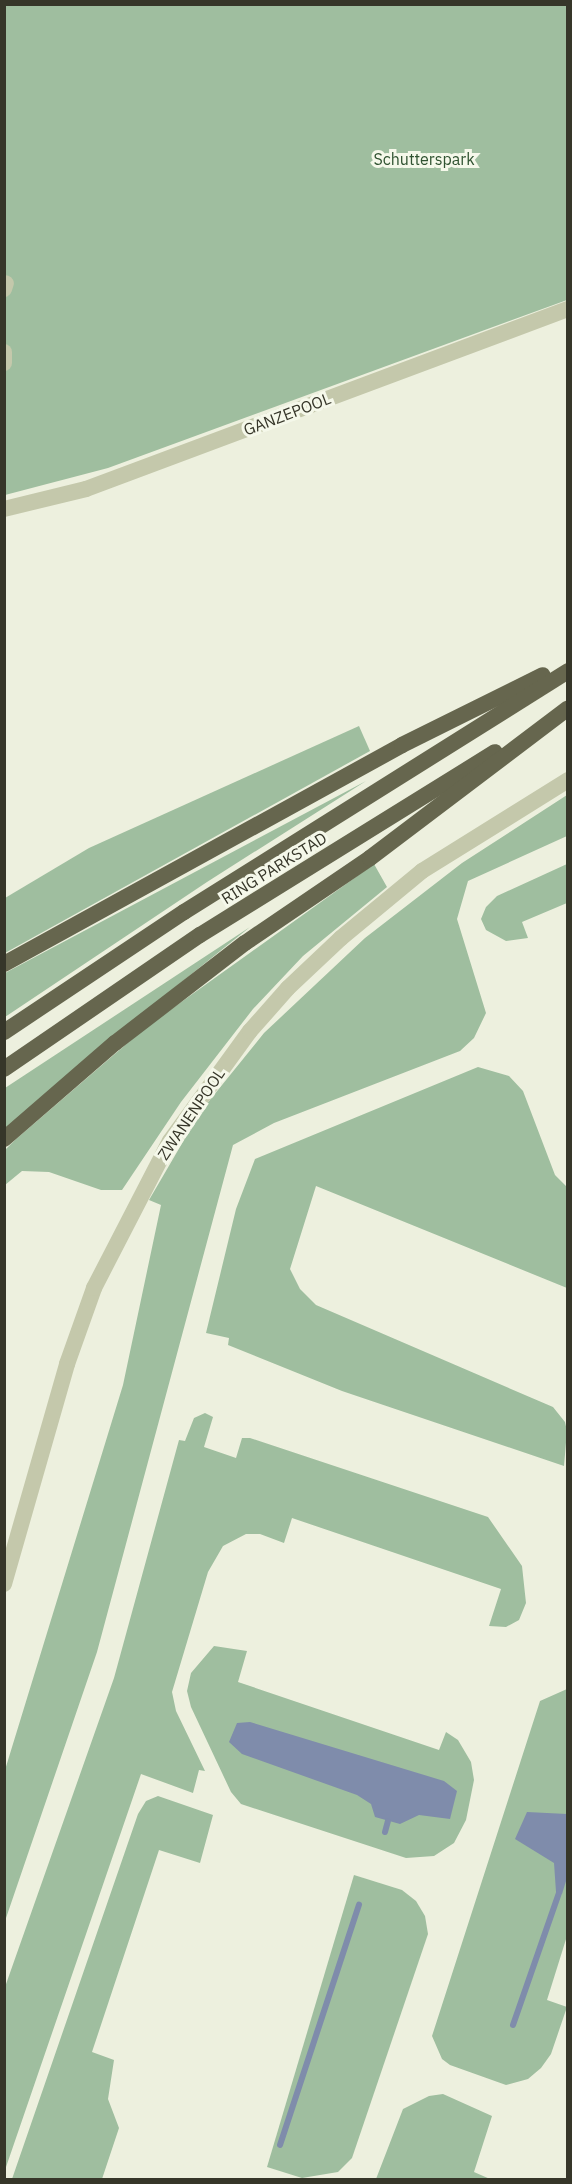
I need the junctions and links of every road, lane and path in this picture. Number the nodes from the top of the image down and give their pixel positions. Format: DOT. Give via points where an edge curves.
graph roads {
  1 [pos="567,309"];
  2 [pos="4,352"];
  3 [pos="4,363"];
  4 [pos="4,508"];
  5 [pos="567,663"];
  6 [pos="567,671"];
  7 [pos="567,707"];
  8 [pos="567,780"];
  9 [pos="4,964"];
  10 [pos="4,1032"];
  11 [pos="4,1069"];
  12 [pos="4,1139"];
  13 [pos="4,1584"];
  1 -- 4 [label="street, GANZEPOOL" via="86,489"];
  2 -- 3 [label="street"];
  5 -- 9 [label="highway" via="402,745"];
  6 -- 10 [label="highway, RING PARKSTAD" via="184,912"];
  7 -- 11 [label="highway, RING PARKSTAD" via="200,935"];
  7 -- 12 [label="highway" via="370,858 245,942 115,1043"];
  8 -- 13 [label="street, ZWANENPOOL" via="422,871 341,938 250,1031 176,1132 94,1288"];
}
